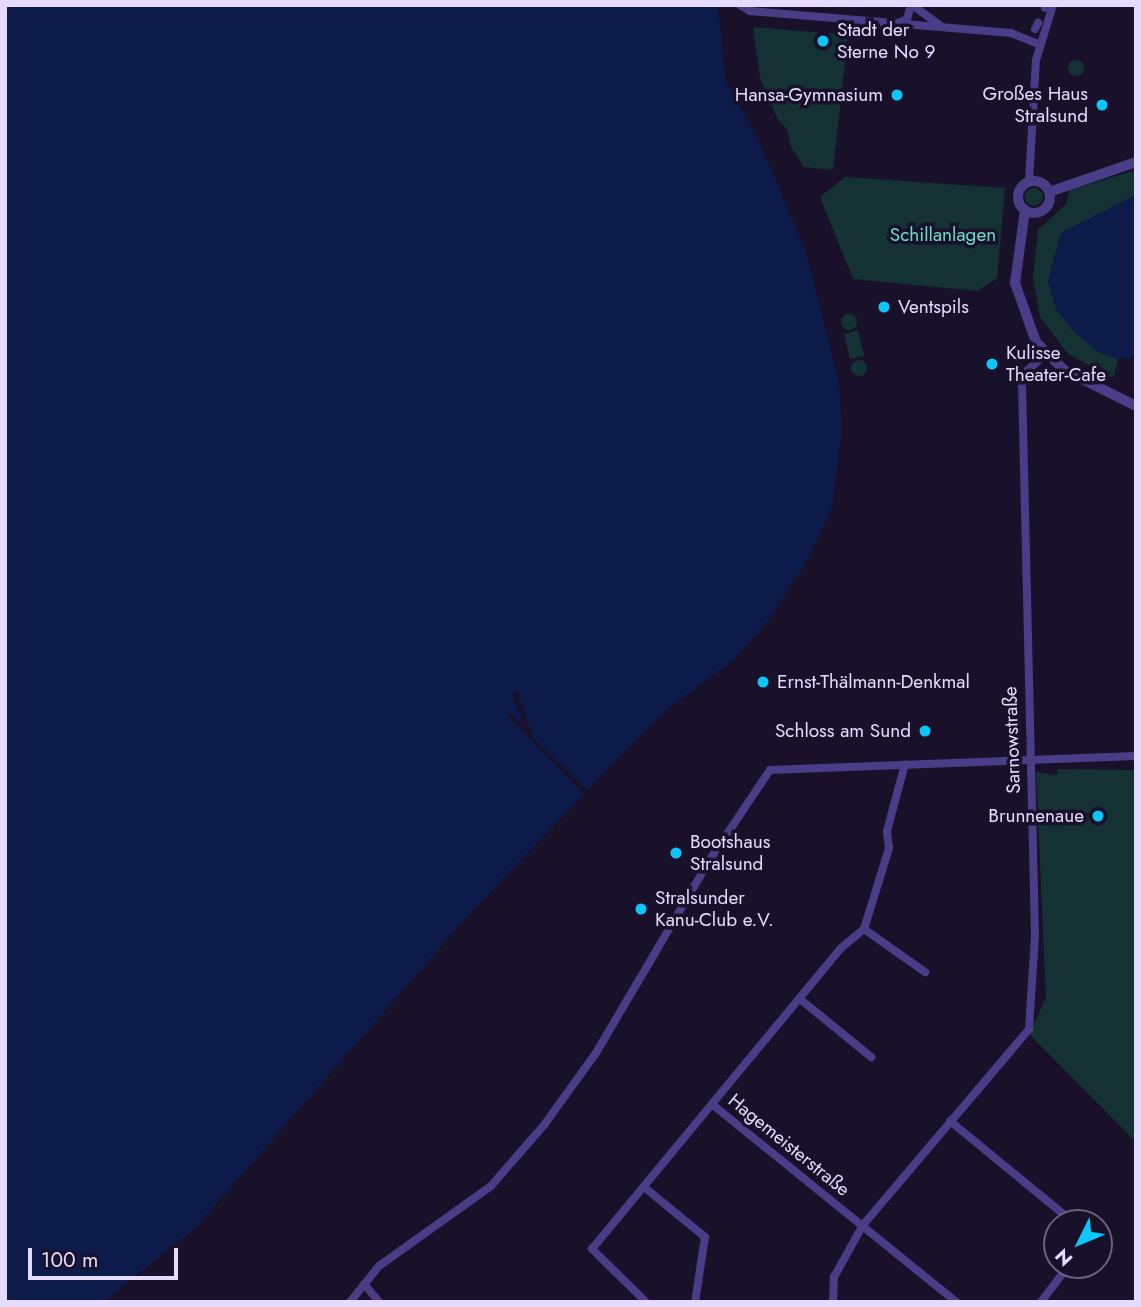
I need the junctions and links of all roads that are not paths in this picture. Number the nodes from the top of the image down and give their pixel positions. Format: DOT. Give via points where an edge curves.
graph roads {
  1 [pos="740,5"];
  2 [pos="911,5"];
  3 [pos="1048,6"];
  4 [pos="893,26"];
  5 [pos="951,30"];
  6 [pos="1041,45"];
  7 [pos="1136,162"];
  8 [pos="1029,181"];
  9 [pos="1049,192"];
  10 [pos="1025,210"];
  11 [pos="1045,354"];
  12 [pos="1136,406"];
  13 [pos="1136,756"];
  14 [pos="1028,758"];
  15 [pos="905,764"];
  16 [pos="864,929"];
  17 [pos="925,972"];
  18 [pos="800,999"];
  19 [pos="871,1057"];
  20 [pos="713,1105"];
  21 [pos="950,1121"];
  22 [pos="644,1187"];
  23 [pos="1057,1209"];
  24 [pos="863,1225"];
  25 [pos="1058,1279"];
  26 [pos="364,1284"];
  27 [pos="350,1302"];
  28 [pos="379,1302"];
  29 [pos="646,1302"];
  30 [pos="695,1302"];
  31 [pos="833,1302"];
  32 [pos="956,1302"];
  33 [pos="1041,1302"];
  1 -- 4 [label="street" via="750,11"];
  2 -- 4 [label="street" via="907,19"];
  2 -- 5 [label="street" via="928,20"];
  3 -- 6 [label="street"];
  4 -- 5 [label="street"];
  5 -- 6 [label="street" via="1022,35"];
  6 -- 8 [label="street"];
  7 -- 9 [label="street"];
  8 -- 9 [label="street" via="1043,184"];
  8 -- 10 [label="street" via="1018,197"];
  9 -- 10 [label="street" via="1043,209"];
  10 -- 11 [label="street" via="1015,284 1026,323"];
  11 -- 12 [label="street" via="1064,370"];
  11 -- 14 [label="street, Sarnowstraße" via="1027,371 1022,384"];
  13 -- 14 [label="street"];
  14 -- 15 [label="street"];
  14 -- 21 [label="street, Sarnowstraße" via="1035,935 1029,1029"];
  15 -- 16 [label="street" via="887,831 889,848"];
  15 -- 26 [label="street" via="770,771 711,858 596,1053 544,1125 491,1186 388,1259"];
  16 -- 17 [label="street"];
  16 -- 18 [label="street" via="840,949"];
  18 -- 19 [label="street"];
  18 -- 20 [label="street"];
  20 -- 22 [label="street, Hagemeisterstraße"];
  20 -- 24 [label="street, Hagemeisterstraße"];
  21 -- 23 [label="street"];
  21 -- 24 [label="street, Sarnowstraße"];
  22 -- 29 [label="street, Hagemeisterstraße" via="592,1249"];
  22 -- 30 [label="street" via="705,1237"];
  24 -- 31 [label="street, Sarnowstraße" via="834,1277"];
  24 -- 32 [label="street, Hagemeisterstraße"];
  25 -- 33 [label="street"];
  26 -- 27 [label="street"];
  26 -- 28 [label="street"];
}
